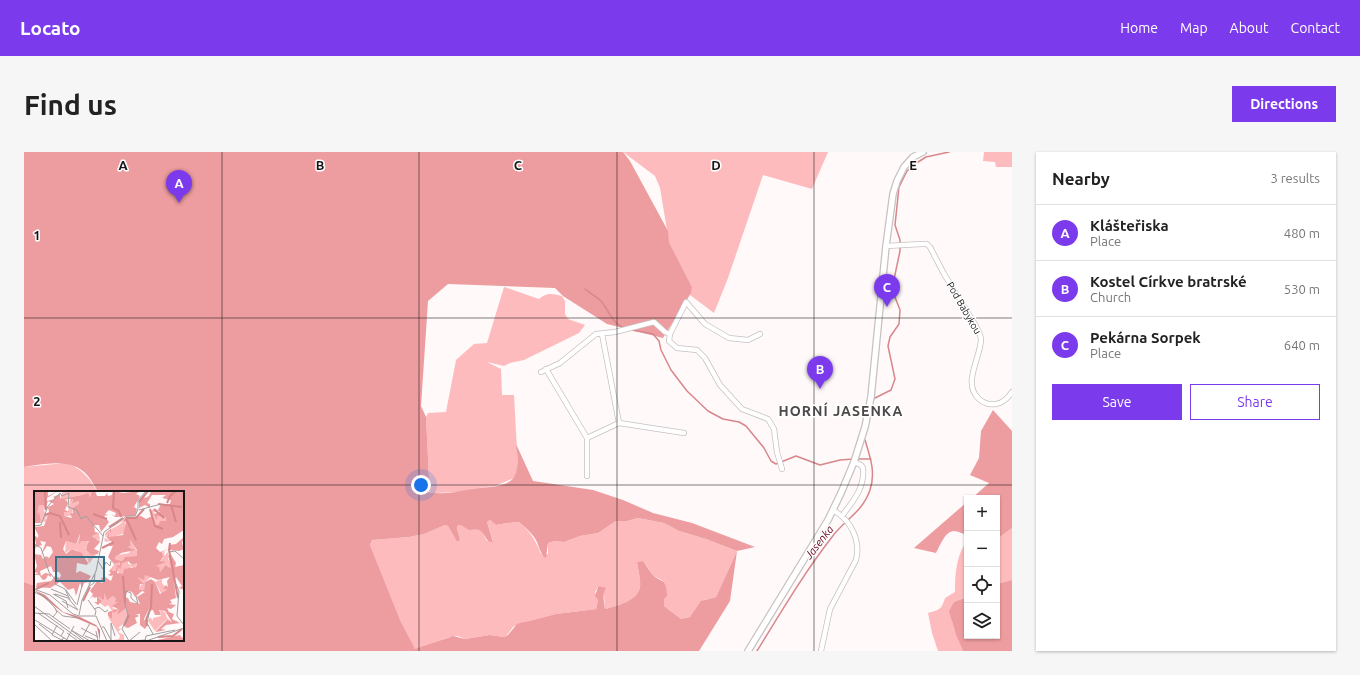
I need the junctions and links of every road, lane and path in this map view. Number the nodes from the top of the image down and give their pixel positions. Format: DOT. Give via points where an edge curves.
graph roads {
  1 [pos="923,152"];
  2 [pos="886,246"];
  3 [pos="602,334"];
  4 [pos="670,334"];
  5 [pos="760,334"];
  6 [pos="546,369"];
  7 [pos="541,372"];
  8 [pos="1012,392"];
  9 [pos="619,423"];
  10 [pos="684,433"];
  11 [pos="586,438"];
  12 [pos="855,460"];
  13 [pos="782,469"];
  14 [pos="586,476"];
  15 [pos="833,510"];
  16 [pos="842,516"];
  17 [pos="748,651"];
  18 [pos="821,651"];
  1 -- 2 [label="street" via="906,164 897,181 891,201"];
  2 -- 8 [label="street, Pod Babykou" via="925,244 930,247 981,339 971,381 975,395 989,405 1005,400"];
  2 -- 12 [label="street" via="871,397"];
  3 -- 4 [label="street" via="654,322"];
  3 -- 6 [label="street" via="596,334 560,363"];
  3 -- 9 [label="street"];
  4 -- 5 [label="street" via="686,302 705,324 729,338 748,340"];
  4 -- 13 [label="street" via="669,341 677,348 697,350 706,358 720,385 742,408 768,419 774,429"];
  6 -- 7 [label="street"];
  6 -- 11 [label="street"];
  9 -- 10 [label="street"];
  9 -- 11 [label="street"];
  11 -- 14 [label="street"];
  12 -- 15 [label="street"];
  12 -- 16 [label="street" via="863,468 861,485"];
  15 -- 16 [label="street"];
  15 -- 17 [label="street"];
  16 -- 18 [label="street" via="853,532 858,553 830,608"];
}
